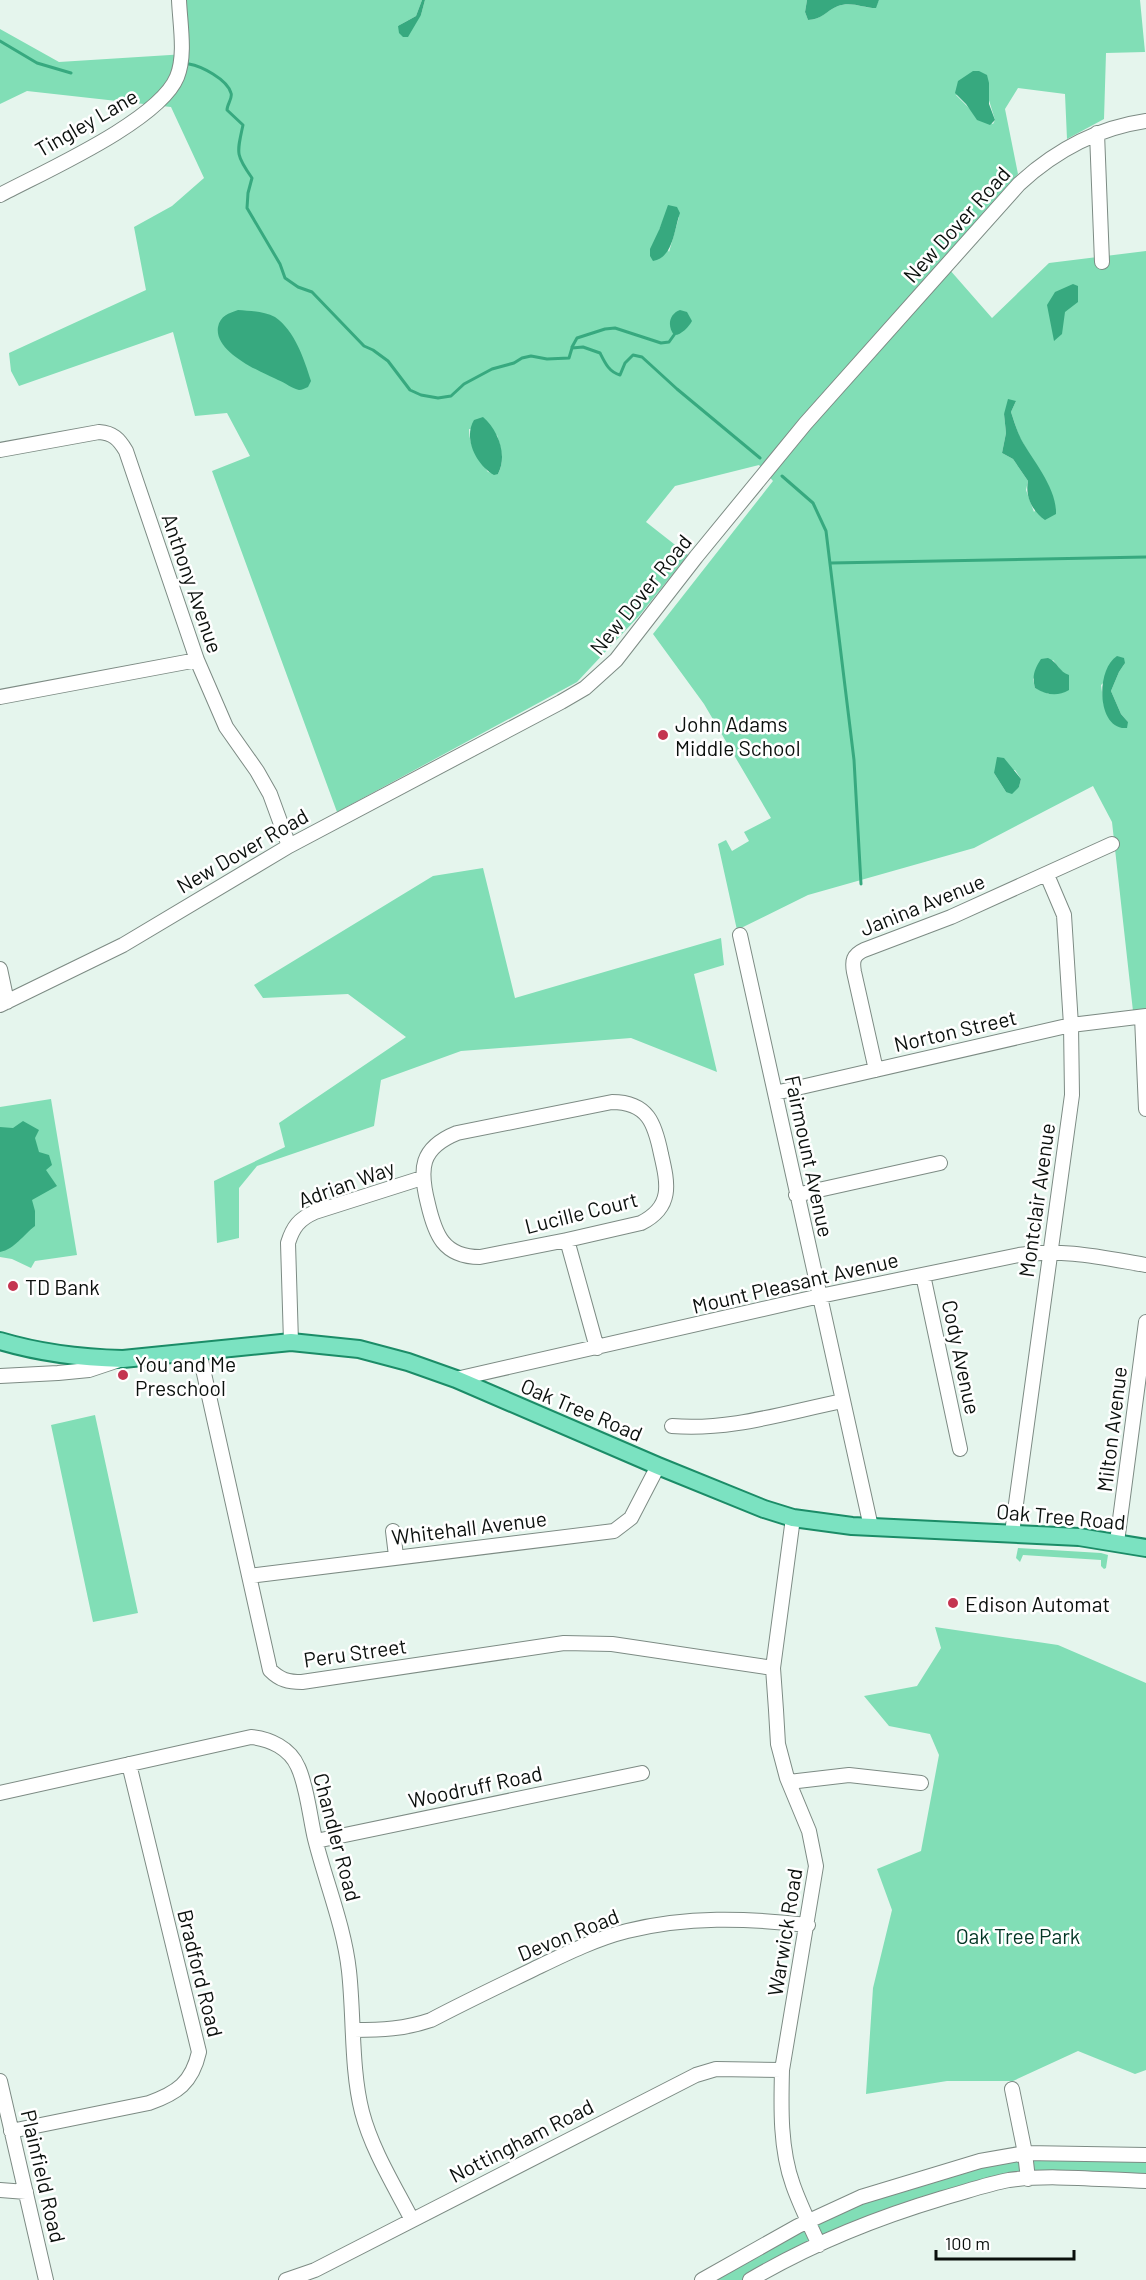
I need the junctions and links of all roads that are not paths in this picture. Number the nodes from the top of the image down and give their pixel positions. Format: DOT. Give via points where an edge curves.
graph roads {
  1 [pos="179,0"];
  2 [pos="1146,121"];
  3 [pos="1097,133"];
  4 [pos="0,195"];
  5 [pos="1102,262"];
  6 [pos="0,450"];
  7 [pos="196,660"];
  8 [pos="0,696"];
  9 [pos="1112,844"];
  10 [pos="289,846"];
  11 [pos="1047,874"];
  12 [pos="740,935"];
  13 [pos="0,969"];
  14 [pos="3,1003"];
  15 [pos="1144,1016"];
  16 [pos="1071,1025"];
  17 [pos="876,1070"];
  18 [pos="775,1093"];
  19 [pos="1146,1109"];
  20 [pos="940,1163"];
  21 [pos="422,1178"];
  22 [pos="796,1195"];
  23 [pos="567,1240"];
  24 [pos="1051,1251"];
  25 [pos="1146,1265"];
  26 [pos="923,1275"];
  27 [pos="819,1296"];
  28 [pos="1146,1322"];
  29 [pos="0,1341"];
  30 [pos="291,1342"];
  31 [pos="597,1348"];
  32 [pos="200,1351"];
  33 [pos="123,1359"];
  34 [pos="0,1376"];
  35 [pos="456,1379"];
  36 [pos="843,1401"];
  37 [pos="672,1426"];
  38 [pos="960,1449"];
  39 [pos="658,1466"];
  40 [pos="793,1518"];
  41 [pos="871,1527"];
  42 [pos="393,1532"];
  43 [pos="1012,1533"];
  44 [pos="1117,1542"];
  45 [pos="1146,1548"];
  46 [pos="396,1556"];
  47 [pos="249,1576"];
  48 [pos="773,1668"];
  49 [pos="129,1764"];
  50 [pos="642,1773"];
  51 [pos="789,1782"];
  52 [pos="921,1783"];
  53 [pos="0,1793"];
  54 [pos="316,1840"];
  55 [pos="808,1925"];
  56 [pos="354,2030"];
  57 [pos="782,2070"];
  58 [pos="0,2081"];
  59 [pos="1012,2089"];
  60 [pos="11,2131"];
  61 [pos="1025,2153"];
  62 [pos="1146,2155"];
  63 [pos="1028,2178"];
  64 [pos="1146,2181"];
  65 [pos="0,2190"];
  66 [pos="26,2192"];
  67 [pos="412,2220"];
  68 [pos="808,2222"];
  69 [pos="819,2245"];
  70 [pos="46,2280"];
  71 [pos="286,2280"];
  72 [pos="702,2280"];
  73 [pos="750,2280"];
  1 -- 4 [label="street, Tingley Lane" via="181,63 165,96 117,132"];
  2 -- 3 [label="street, New Dover Road"];
  3 -- 5 [label="street"];
  3 -- 10 [label="street, New Dover Road" via="1041,165 1003,200 805,424 603,673 561,702"];
  6 -- 7 [label="street, Anthony Avenue" via="99,432 121,442"];
  7 -- 8 [label="street"];
  7 -- 10 [label="street, Anthony Avenue" via="226,727 270,794"];
  9 -- 11 [label="street, Janina Avenue"];
  10 -- 14 [label="street, New Dover Road" via="130,941"];
  11 -- 16 [label="street, Montclair Avenue" via="1064,915"];
  11 -- 17 [label="street, Janina Avenue" via="855,956 854,972"];
  12 -- 18 [label="street, Fairmount Avenue"];
  13 -- 14 [label="street"];
  15 -- 16 [label="street, Norton Street"];
  15 -- 19 [label="street"];
  16 -- 17 [label="street, Norton Street"];
  16 -- 24 [label="street, Montclair Avenue" via="1072,1095"];
  17 -- 18 [label="street, Norton Street"];
  18 -- 22 [label="street, Fairmount Avenue"];
  20 -- 22 [label="street"];
  21 -- 23 [label="street, Lucille Court" via="435,1232 453,1251 480,1257"];
  21 -- 23 [label="street, Lucille Court" via="424,1163 432,1150 457,1133 612,1102 637,1107 656,1130 667,1183 661,1208 641,1223"];
  21 -- 30 [label="street, Adrian Way" via="315,1212 299,1221 288,1243"];
  22 -- 27 [label="street, Fairmount Avenue"];
  23 -- 31 [label="street"];
  24 -- 25 [label="street, Mount Pleasant Avenue"];
  24 -- 26 [label="street, Mount Pleasant Avenue"];
  24 -- 43 [label="street, Montclair Avenue"];
  26 -- 27 [label="street, Mount Pleasant Avenue"];
  26 -- 38 [label="street, Cody Avenue"];
  27 -- 31 [label="street, Mount Pleasant Avenue"];
  27 -- 36 [label="street, Fairmount Avenue"];
  28 -- 44 [label="street, Milton Avenue"];
  29 -- 33 [label="main road, Oak Tree Road" via="63,1355"];
  30 -- 32 [label="main road, Oak Tree Road"];
  30 -- 35 [label="main road, Oak Tree Road" via="359,1349"];
  31 -- 35 [label="street, Mount Pleasant Avenue"];
  32 -- 33 [label="main road, Oak Tree Road"];
  32 -- 47 [label="street, Peru Street"];
  33 -- 34 [label="street" via="89,1370"];
  35 -- 39 [label="main road, Oak Tree Road"];
  36 -- 37 [label="street" via="720,1427"];
  36 -- 41 [label="street, Fairmount Avenue"];
  39 -- 40 [label="main road, Oak Tree Road"];
  39 -- 46 [label="street, Whitehall Avenue" via="631,1518 614,1531"];
  40 -- 41 [label="main road, Oak Tree Road"];
  40 -- 48 [label="street, Warwick Road"];
  41 -- 43 [label="main road, Oak Tree Road"];
  42 -- 46 [label="street"];
  43 -- 44 [label="main road, Oak Tree Road"];
  44 -- 45 [label="main road, Oak Tree Road"];
  46 -- 47 [label="street, Whitehall Avenue"];
  47 -- 48 [label="street, Peru Street" via="270,1670 277,1678 289,1682 564,1643 612,1644"];
  48 -- 51 [label="street, Warwick Road" via="778,1744"];
  49 -- 53 [label="street, Chandler Road"];
  49 -- 54 [label="street, Chandler Road" via="239,1739 265,1738 291,1756 298,1767"];
  49 -- 60 [label="street, Bradford Road" via="199,2052 196,2065 187,2081 169,2096"];
  50 -- 54 [label="street, Woodruff Road"];
  51 -- 52 [label="street" via="849,1775"];
  51 -- 55 [label="street, Warwick Road" via="809,1831 816,1866"];
  54 -- 56 [label="street, Chandler Road" via="343,1936"];
  55 -- 56 [label="street, Devon Road" via="718,1919 624,1932 559,1957 431,2020 387,2030"];
  55 -- 57 [label="street, Warwick Road"];
  56 -- 67 [label="street, Chandler Road" via="362,2112 375,2149"];
  57 -- 67 [label="street, Nottingham Road" via="716,2069 696,2075"];
  57 -- 68 [label="street, Warwick Road" via="784,2147 793,2185"];
  58 -- 60 [label="street, Plainfield Road"];
  59 -- 61 [label="street"];
  60 -- 66 [label="street, Plainfield Road"];
  61 -- 62 [label="street"];
  61 -- 63 [label="street"];
  61 -- 68 [label="street" via="980,2161 861,2197"];
  63 -- 64 [label="street"];
  63 -- 69 [label="street" via="991,2184 893,2213"];
  65 -- 66 [label="street"];
  66 -- 70 [label="street, Plainfield Road"];
  67 -- 71 [label="street, Nottingham Road" via="315,2270"];
  68 -- 69 [label="street, Warwick Road"];
  68 -- 72 [label="street"];
  69 -- 73 [label="street"];
}
